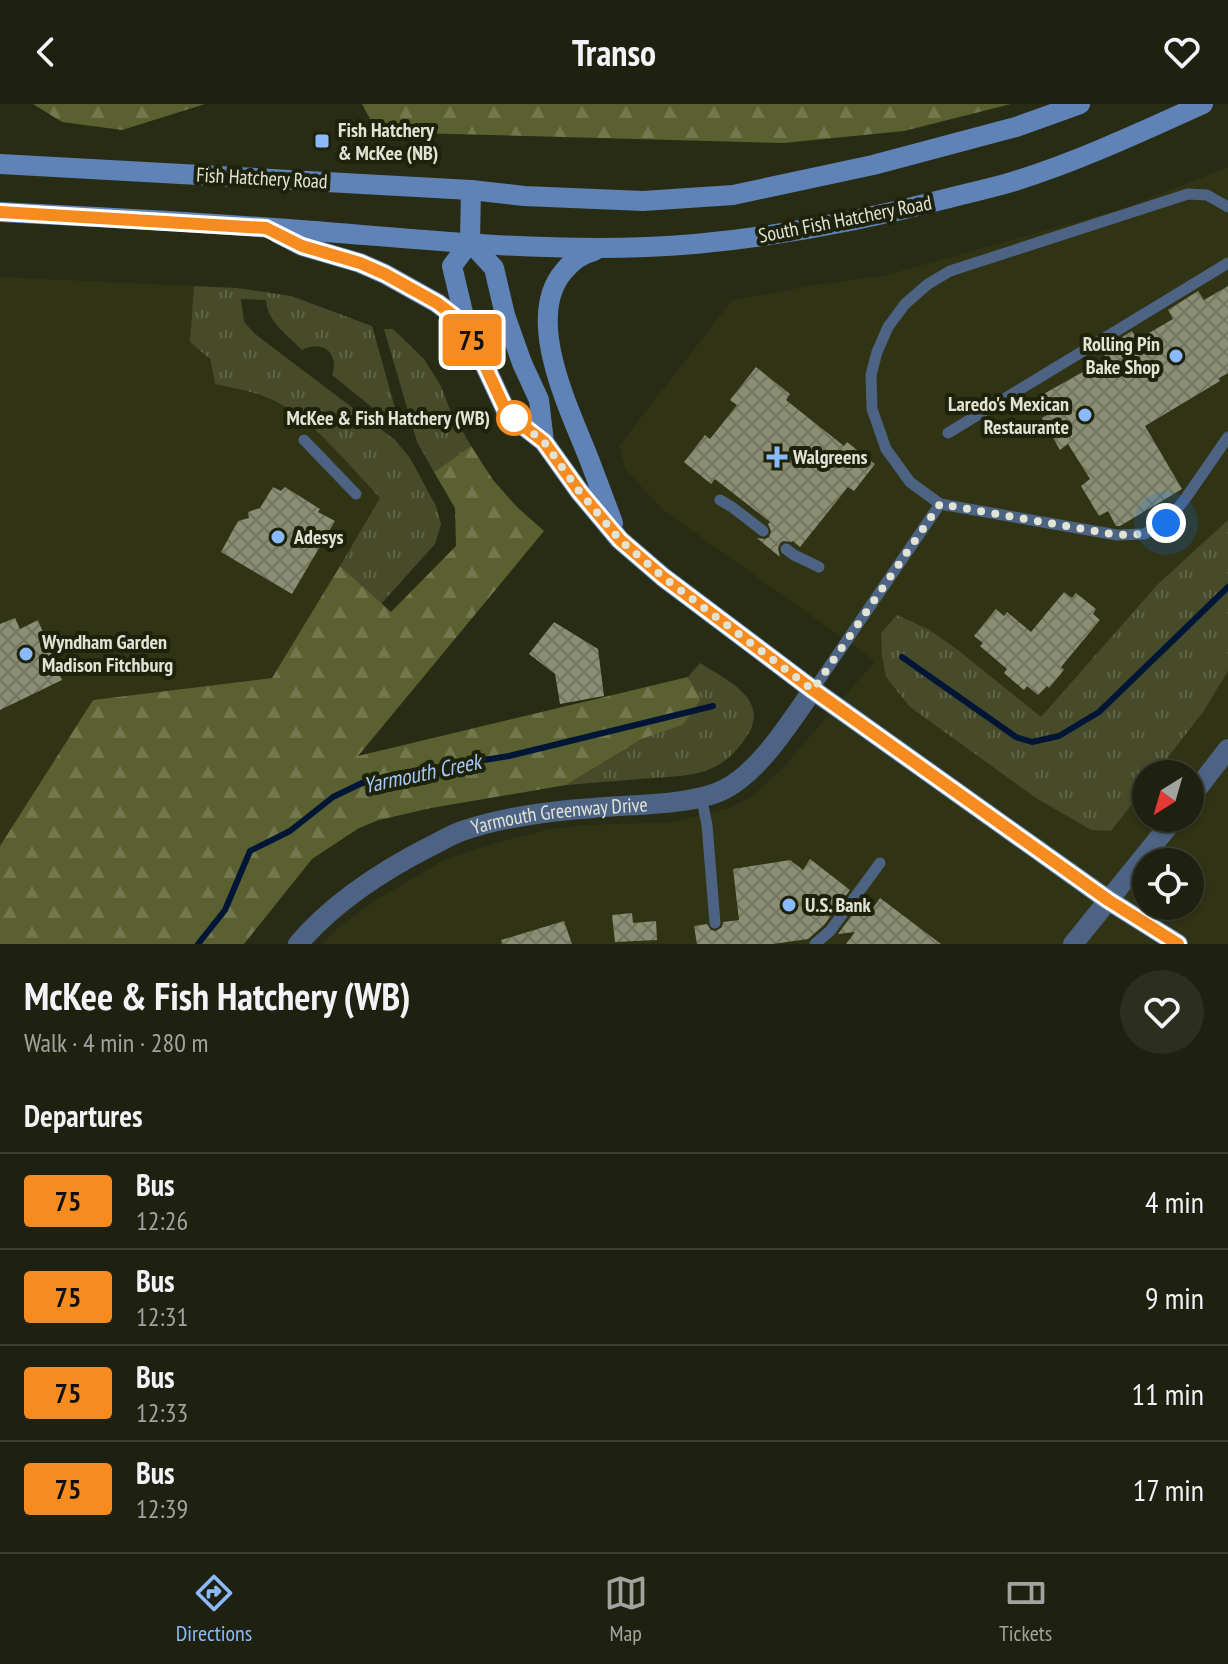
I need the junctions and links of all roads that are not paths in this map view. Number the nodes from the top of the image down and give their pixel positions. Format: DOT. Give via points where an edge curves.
graph roads {
  1 [pos="1080,104"];
  2 [pos="1203,104"];
  3 [pos="0,164"];
  4 [pos="471,190"];
  5 [pos="1228,207"];
  6 [pos="0,212"];
  7 [pos="266,228"];
  8 [pos="470,242"];
  9 [pos="602,248"];
  10 [pos="1228,263"];
  11 [pos="466,325"];
  12 [pos="948,433"];
  13 [pos="1228,437"];
  14 [pos="304,440"];
  15 [pos="544,442"];
  16 [pos="356,494"];
  17 [pos="720,500"];
  18 [pos="940,504"];
  19 [pos="763,531"];
  20 [pos="620,540"];
  21 [pos="786,549"];
  22 [pos="819,567"];
  23 [pos="813,690"];
  24 [pos="1228,749"];
  25 [pos="1204,780"];
  26 [pos="701,796"];
  27 [pos="1164,832"];
  28 [pos="880,863"];
  29 [pos="1108,900"];
  30 [pos="715,923"];
  31 [pos="298,944"];
  32 [pos="815,944"];
  33 [pos="1073,944"];
  34 [pos="1159,944"];
  35 [pos="1178,944"];
  1 -- 4 [label="main road, Fish Hatchery Road" via="873,165 733,195 643,201"];
  2 -- 9 [label="main road, South Fish Hatchery Road" via="1015,181 911,208 759,237"];
  3 -- 4 [label="main road, Fish Hatchery Road"];
  4 -- 8 [label="main road"];
  5 -- 18 [label="lane" via="1207,195 1188,194 950,271 905,304 877,352 872,409 886,449 910,482"];
  6 -- 7 [label="main road"];
  7 -- 8 [label="main road"];
  7 -- 11 [label="main road" via="385,274"];
  8 -- 9 [label="main road, South Fish Hatchery Road"];
  8 -- 11 [label="main road" via="452,266"];
  8 -- 15 [label="main road" via="494,268 505,315 539,400"];
  9 -- 20 [label="main road" via="584,253 561,274 549,305 548,332 571,416"];
  10 -- 12 [label="lane"];
  11 -- 15 [label="main road" via="507,413"];
  13 -- 18 [label="lane" via="1166,523 1144,534 1117,535"];
  14 -- 16 [label="lane"];
  15 -- 20 [label="main road"];
  17 -- 19 [label="lane"];
  18 -- 23 [label="lane"];
  20 -- 23 [label="main road"];
  21 -- 22 [label="lane"];
  23 -- 26 [label="street, Yarmouth Greenway Drive" via="747,773 724,789"];
  23 -- 29 [label="main road"];
  24 -- 25 [label="street"];
  26 -- 30 [label="lane"];
  26 -- 31 [label="street, Yarmouth Greenway Drive" via="510,818 460,832 351,894"];
  27 -- 29 [label="street"];
  28 -- 32 [label="lane"];
  29 -- 33 [label="street"];
  29 -- 34 [label="main road"];
  29 -- 35 [label="main road"];
}
